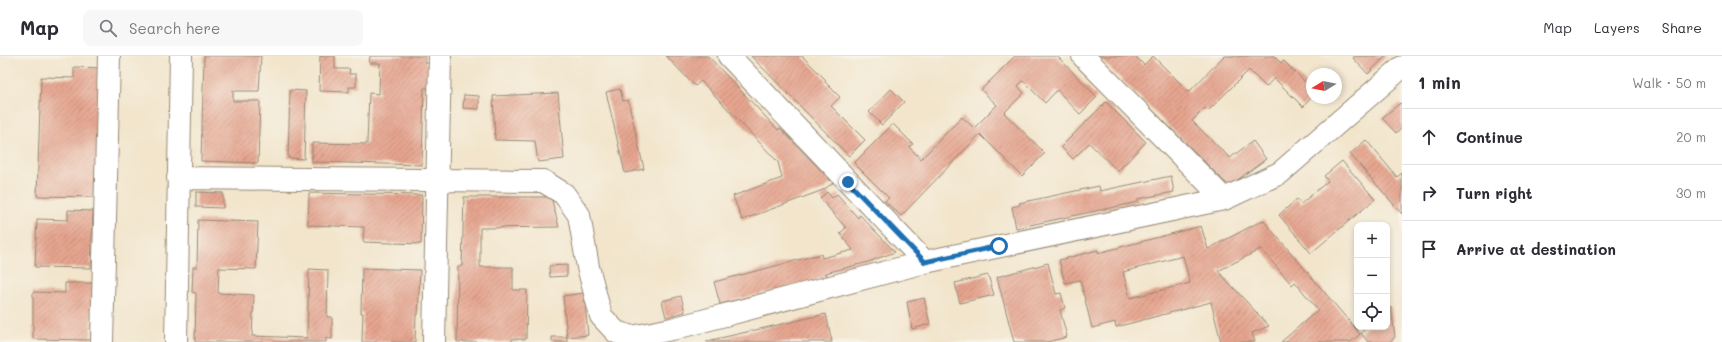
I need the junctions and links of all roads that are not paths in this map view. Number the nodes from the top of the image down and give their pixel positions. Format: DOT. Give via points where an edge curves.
graph roads {
  1 [pos="109,56"];
  2 [pos="181,56"];
  3 [pos="440,56"];
  4 [pos="728,56"];
  5 [pos="1083,56"];
  6 [pos="1402,67"];
  7 [pos="178,178"];
  8 [pos="437,181"];
  9 [pos="1224,198"];
  10 [pos="925,262"];
  11 [pos="102,342"];
  12 [pos="176,342"];
  13 [pos="434,342"];
  1 -- 11 [label="street"];
  2 -- 7 [label="street"];
  3 -- 8 [label="street"];
  4 -- 10 [label="street"];
  5 -- 9 [label="street"];
  6 -- 9 [label="street" via="1280,173"];
  7 -- 8 [label="street"];
  7 -- 12 [label="street"];
  8 -- 10 [label="street" via="543,181 564,194 579,215 588,267 601,316 616,332 632,337 672,329"];
  8 -- 13 [label="street"];
  9 -- 10 [label="street"];
}
